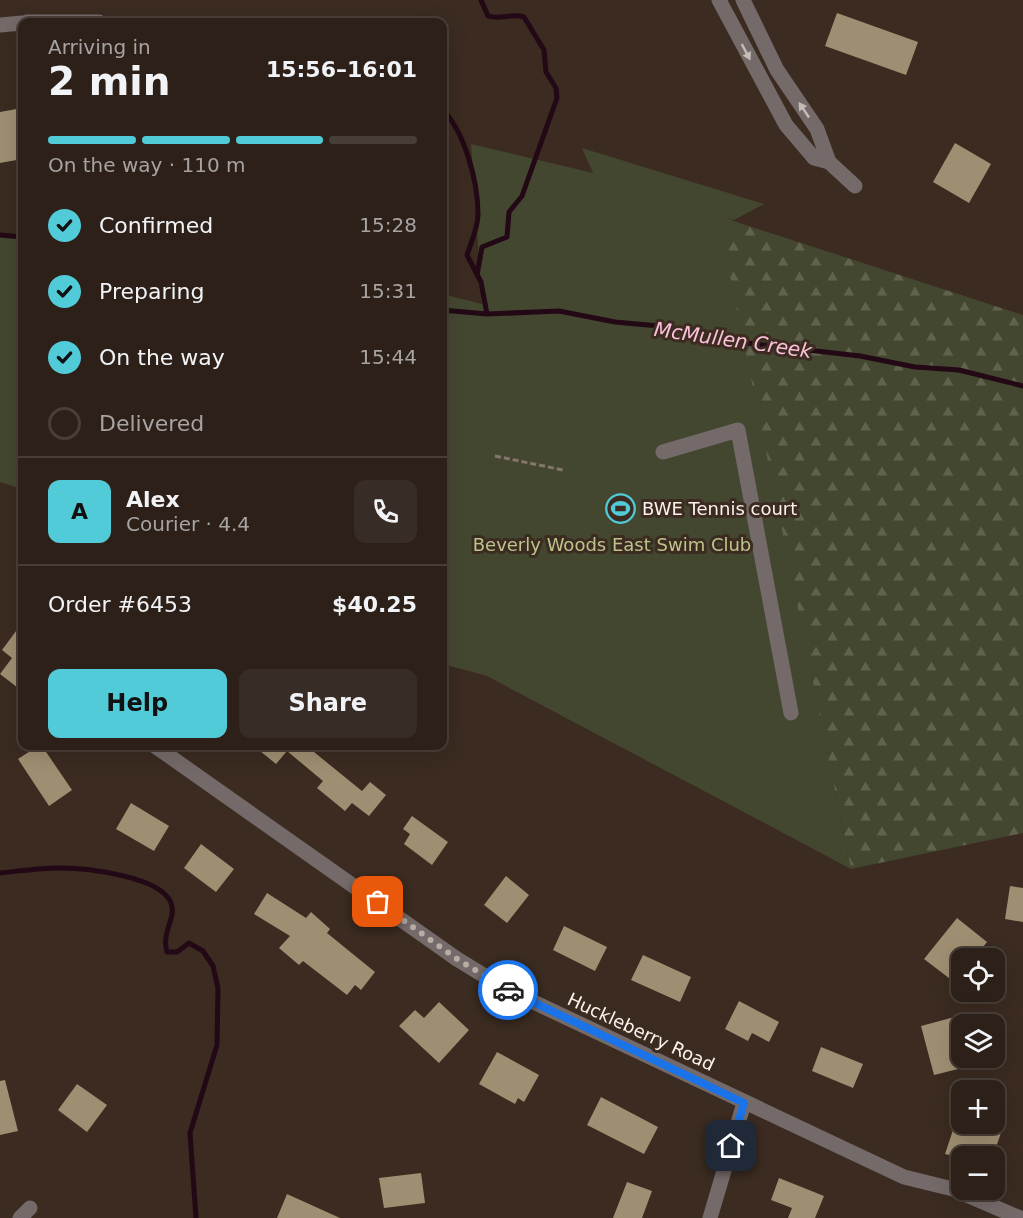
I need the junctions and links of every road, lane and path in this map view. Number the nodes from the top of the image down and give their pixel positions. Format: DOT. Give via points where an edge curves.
graph roads {
  1 [pos="718,0"];
  2 [pos="743,0"];
  3 [pos="18,24"];
  4 [pos="0,25"];
  5 [pos="829,162"];
  6 [pos="855,186"];
  7 [pos="663,452"];
  8 [pos="495,456"];
  9 [pos="563,470"];
  10 [pos="791,713"];
  11 [pos="161,750"];
  12 [pos="744,1103"];
  13 [pos="710,1218"];
  14 [pos="1020,1218"];
  1 -- 5 [label="street, one-way" via="786,125 814,158"];
  5 -- 2 [label="street, one-way" via="817,129 777,70"];
  3 -- 4 [label="street"];
  5 -- 6 [label="street"];
  7 -- 10 [label="street" via="738,430"];
  8 -- 9 [label="path"];
  11 -- 12 [label="street, Huckleberry Road" via="457,959 506,989"];
  12 -- 13 [label="street"];
  12 -- 14 [label="street, Huckleberry Road" via="904,1177 953,1189"];
}
